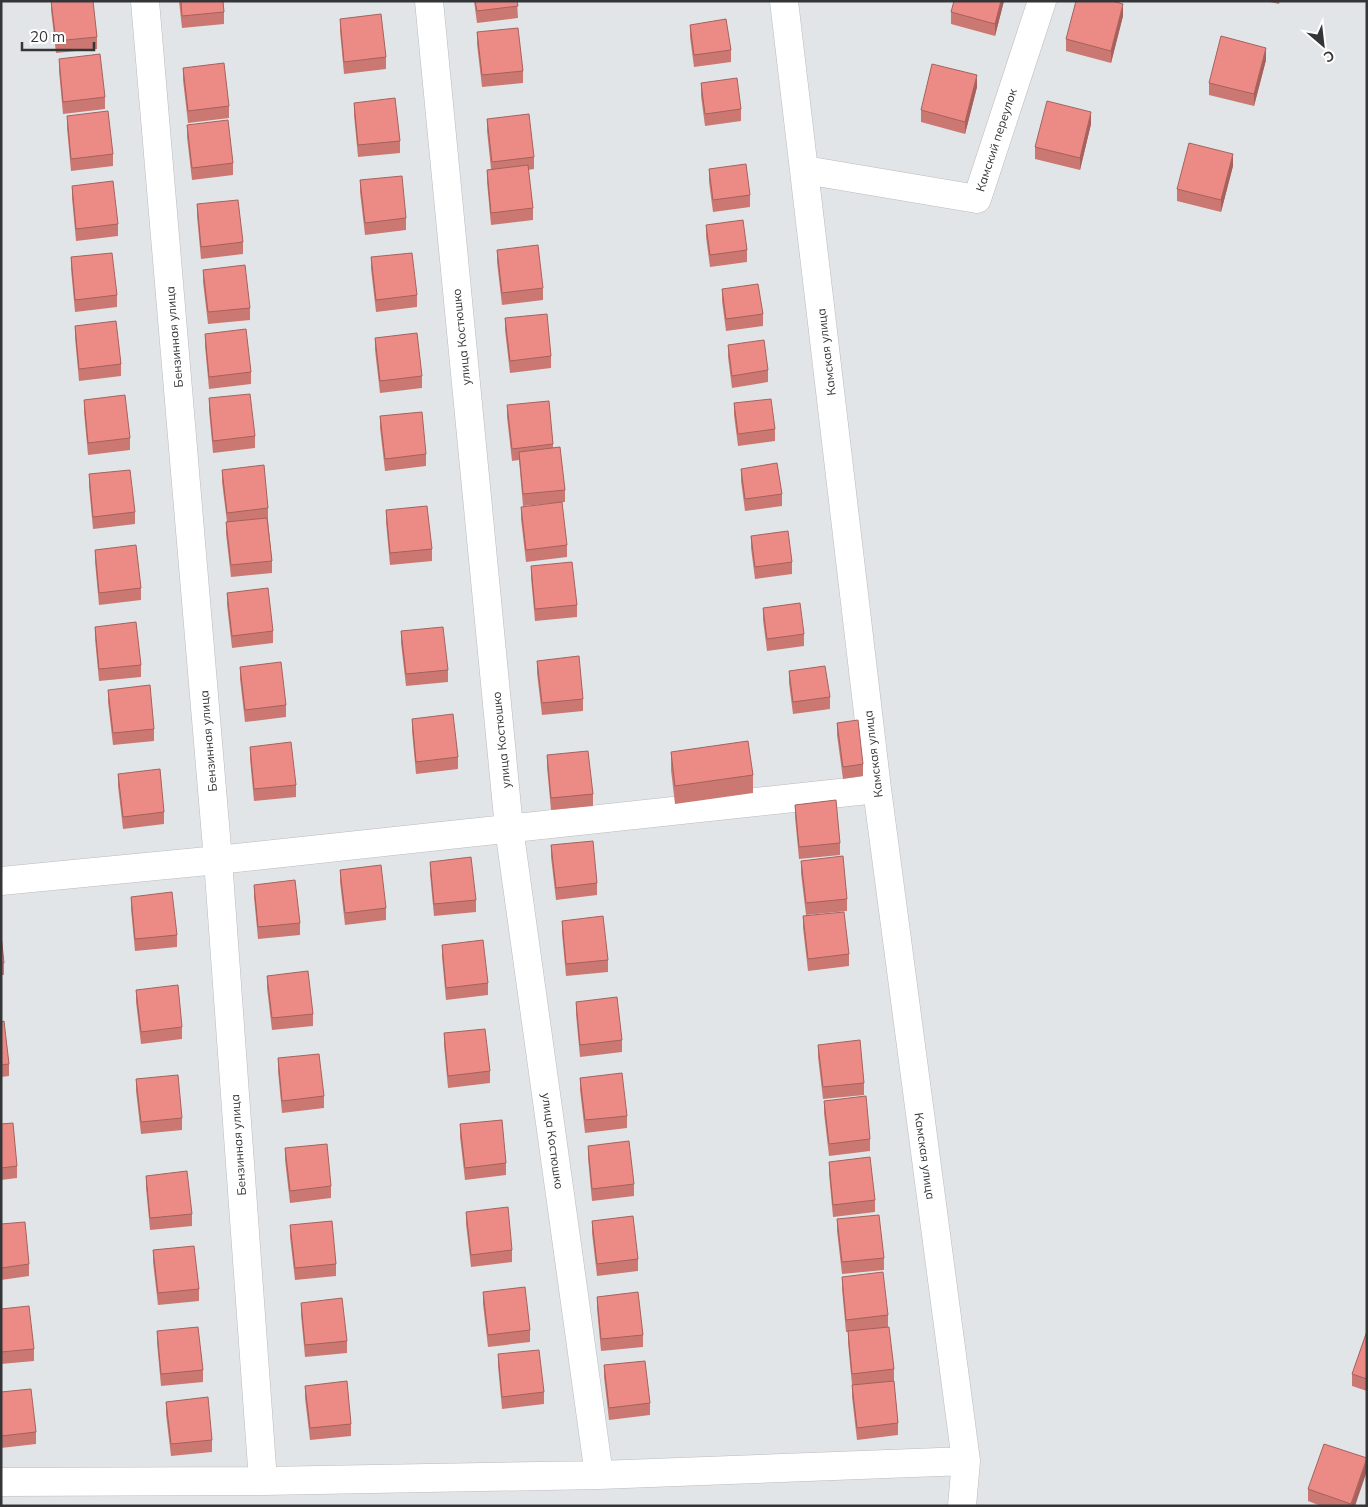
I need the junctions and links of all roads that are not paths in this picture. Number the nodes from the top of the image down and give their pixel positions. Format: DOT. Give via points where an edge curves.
graph roads {
  1 [pos="145,1"];
  2 [pos="429,1"];
  3 [pos="784,1"];
  4 [pos="1042,1"];
  5 [pos="804,170"];
  6 [pos="877,789"];
  7 [pos="509,828"];
  8 [pos="218,860"];
  9 [pos="1,882"];
  10 [pos="966,1461"];
  11 [pos="599,1475"];
  12 [pos="263,1481"];
  13 [pos="1,1482"];
  14 [pos="962,1506"];
  1 -- 8 [label="street, Бензинная улица"];
  2 -- 7 [label="street, улица Костюшко"];
  3 -- 5 [label="street, Камская улица"];
  4 -- 5 [label="street, Камский переулок" via="977,199"];
  5 -- 6 [label="street, Камская улица"];
  6 -- 7 [label="street"];
  6 -- 10 [label="street, Камская улица"];
  7 -- 8 [label="street"];
  7 -- 11 [label="street, улица Костюшко"];
  8 -- 9 [label="street"];
  8 -- 12 [label="street, Бензинная улица"];
  10 -- 11 [label="street"];
  10 -- 14 [label="street, Камская улица"];
  11 -- 12 [label="street"];
  12 -- 13 [label="street"];
}
